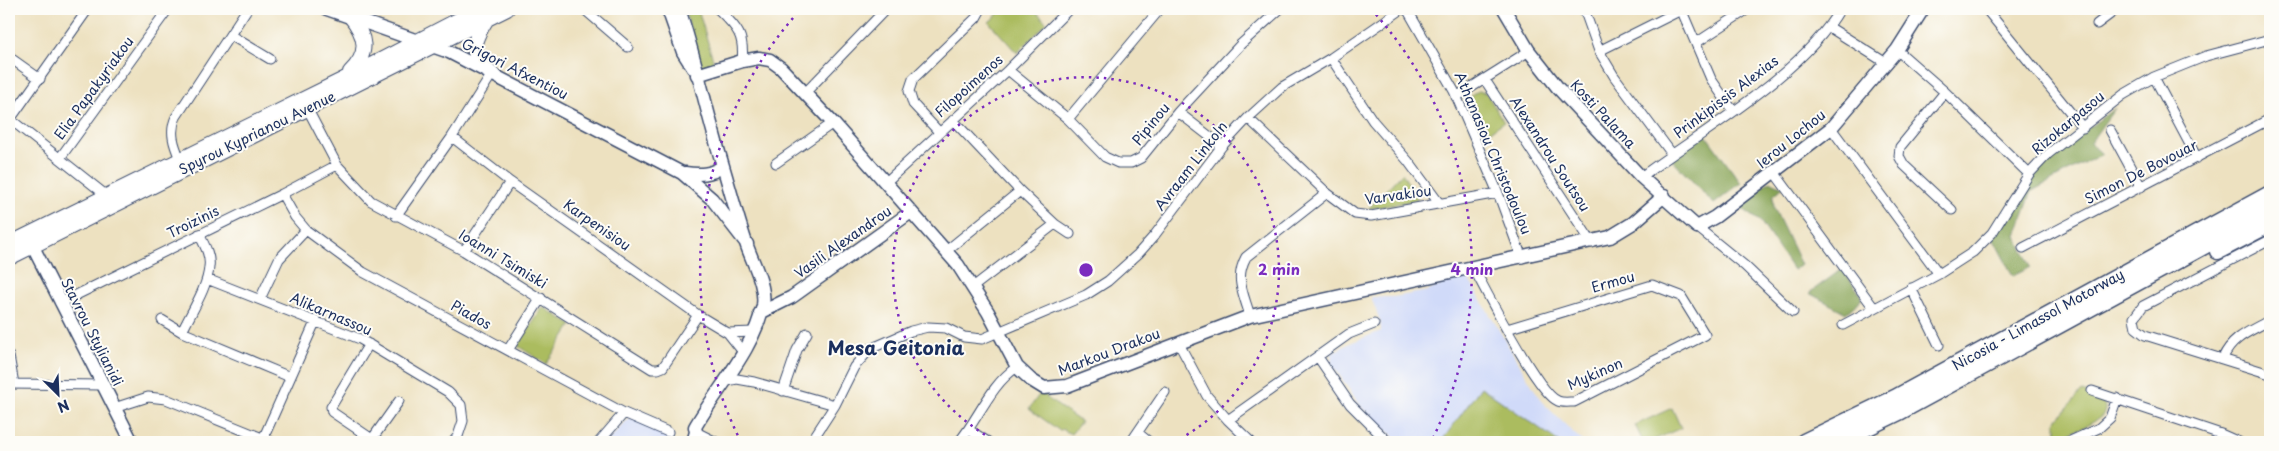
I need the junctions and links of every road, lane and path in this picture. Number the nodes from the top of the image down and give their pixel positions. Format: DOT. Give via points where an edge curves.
graph roads {
  1 [pos="88,9"];
  2 [pos="168,9"];
  3 [pos="246,9"];
  4 [pos="507,9"];
  5 [pos="584,9"];
  6 [pos="668,9"];
  7 [pos="678,9"];
  8 [pos="718,9"];
  9 [pos="886,9"];
  10 [pos="981,9"];
  11 [pos="1069,9"];
  12 [pos="1160,9"];
  13 [pos="1280,9"];
  14 [pos="1402,9"];
  15 [pos="1407,9"];
  16 [pos="1504,9"];
  17 [pos="1584,9"];
  18 [pos="1681,9"];
  19 [pos="1748,9"];
  20 [pos="1840,9"];
  21 [pos="1923,9"];
  22 [pos="1986,9"];
  23 [pos="2117,9"];
  24 [pos="333,10"];
  25 [pos="483,14"];
  26 [pos="350,16"];
  27 [pos="2097,24"];
  28 [pos="1829,27"];
  29 [pos="230,35"];
  30 [pos="417,39"];
  31 [pos="2270,39"];
  32 [pos="1696,43"];
  33 [pos="433,46"];
  34 [pos="628,47"];
  35 [pos="1897,50"];
  36 [pos="1529,51"];
  37 [pos="1599,51"];
  38 [pos="9,57"];
  39 [pos="1331,58"];
  40 [pos="270,59"];
  41 [pos="742,61"];
  42 [pos="1886,63"];
  43 [pos="1008,70"];
  44 [pos="492,74"];
  45 [pos="697,75"];
  46 [pos="2154,77"];
  47 [pos="40,79"];
  48 [pos="342,80"];
  49 [pos="1486,80"];
  50 [pos="1945,92"];
  51 [pos="805,93"];
  52 [pos="1456,97"];
  53 [pos="307,108"];
  54 [pos="1733,111"];
  55 [pos="1178,112"];
  56 [pos="1248,118"];
  57 [pos="1068,119"];
  58 [pos="2270,119"];
  59 [pos="10,120"];
  60 [pos="953,120"];
  61 [pos="833,123"];
  62 [pos="1831,128"];
  63 [pos="2084,128"];
  64 [pos="2110,130"];
  65 [pos="939,132"];
  66 [pos="452,138"];
  67 [pos="1222,146"];
  68 [pos="1672,154"];
  69 [pos="60,158"];
  70 [pos="2197,158"];
  71 [pos="180,159"];
  72 [pos="776,163"];
  73 [pos="337,165"];
  74 [pos="723,166"];
  75 [pos="1774,172"];
  76 [pos="682,173"];
  77 [pos="2029,174"];
  78 [pos="1641,177"];
  79 [pos="510,182"];
  80 [pos="886,182"];
  81 [pos="2141,187"];
  82 [pos="1020,191"];
  83 [pos="1327,193"];
  84 [pos="1498,193"];
  85 [pos="282,194"];
  86 [pos="2270,194"];
  87 [pos="107,196"];
  88 [pos="1664,196"];
  89 [pos="1439,203"];
  90 [pos="1952,210"];
  91 [pos="2270,210"];
  92 [pos="911,212"];
  93 [pos="2270,215"];
  94 [pos="396,216"];
  95 [pos="1055,224"];
  96 [pos="2270,224"];
  97 [pos="1696,227"];
  98 [pos="306,230"];
  99 [pos="199,234"];
  100 [pos="1070,234"];
  101 [pos="2270,240"];
  102 [pos="29,241"];
  103 [pos="2213,241"];
  104 [pos="1592,243"];
  105 [pos="9,244"];
  106 [pos="747,244"];
  107 [pos="2023,248"];
  108 [pos="464,251"];
  109 [pos="946,251"];
  110 [pos="9,258"];
  111 [pos="1522,258"];
  112 [pos="1473,267"];
  113 [pos="1938,274"];
  114 [pos="207,279"];
  115 [pos="760,281"];
  116 [pos="973,287"];
  117 [pos="1911,288"];
  118 [pos="792,297"];
  119 [pos="260,298"];
  120 [pos="541,298"];
  121 [pos="60,303"];
  122 [pos="1874,308"];
  123 [pos="1793,312"];
  124 [pos="760,313"];
  125 [pos="698,315"];
  126 [pos="1250,316"];
  127 [pos="162,320"];
  128 [pos="316,320"];
  129 [pos="2270,320"];
  130 [pos="1374,324"];
  131 [pos="1843,325"];
  132 [pos="1507,328"];
  133 [pos="182,332"];
  134 [pos="753,332"];
  135 [pos="728,333"];
  136 [pos="806,333"];
  137 [pos="999,333"];
  138 [pos="1705,335"];
  139 [pos="1178,342"];
  140 [pos="369,344"];
  141 [pos="1939,345"];
  142 [pos="508,350"];
  143 [pos="743,352"];
  144 [pos="9,356"];
  145 [pos="1318,357"];
  146 [pos="2223,358"];
  147 [pos="1017,367"];
  148 [pos="2270,374"];
  149 [pos="290,377"];
  150 [pos="12,384"];
  151 [pos="724,384"];
  152 [pos="104,386"];
  153 [pos="783,391"];
  154 [pos="2092,391"];
  155 [pos="1165,392"];
  156 [pos="2117,398"];
  157 [pos="399,400"];
  158 [pos="835,405"];
  159 [pos="114,408"];
  160 [pos="1901,411"];
  161 [pos="624,413"];
  162 [pos="1228,420"];
  163 [pos="970,430"];
  164 [pos="668,432"];
  165 [pos="1138,433"];
  166 [pos="2221,434"];
  167 [pos="263,439"];
  168 [pos="692,439"];
  169 [pos="371,441"];
  170 [pos="130,442"];
  171 [pos="272,442"];
  172 [pos="453,442"];
  173 [pos="599,442"];
  174 [pos="716,442"];
  175 [pos="811,442"];
  176 [pos="959,442"];
  177 [pos="988,442"];
  178 [pos="1131,442"];
  179 [pos="1149,442"];
  180 [pos="1251,442"];
  181 [pos="1388,442"];
  182 [pos="1804,442"];
  183 [pos="1836,442"];
  184 [pos="2068,442"];
  185 [pos="2214,442"];
  186 [pos="2239,442"];
  1 -- 47 [label="street"];
  2 -- 69 [label="street, Elia Papakyriakou"];
  3 -- 29 [label="street"];
  4 -- 25 [label="main road, Spyrou Kyprianou Avenue"];
  5 -- 34 [label="street"];
  6 -- 45 [label="street" via="683,52"];
  7 -- 45 [label="street" via="693,50"];
  8 -- 41 [label="street" via="738,29 744,47"];
  9 -- 51 [label="street"];
  10 -- 65 [label="street" via="976,18 913,79 909,91 913,104"];
  11 -- 43 [label="street, Filopoimenos"];
  12 -- 57 [label="street"];
  13 -- 55 [label="street, Pipinou" via="1241,44"];
  14 -- 39 [label="street, Avraam Linkoln"];
  15 -- 52 [label="street, Athanasiou Christodoulou"];
  16 -- 36 [label="street, Kosti Palama"];
  17 -- 37 [label="street"];
  18 -- 32 [label="street"];
  18 -- 37 [label="street"];
  19 -- 32 [label="street"];
  20 -- 28 [label="street, Prinkipissis Alexias"];
  21 -- 35 [label="street, Ierou Lochou"];
  22 -- 63 [label="street"];
  23 -- 27 [label="street"];
  24 -- 26 [label="street, Grigori Afxentiou"];
  25 -- 30 [label="main road, Spyrou Kyprianou Avenue"];
  25 -- 33 [label="main road, Spyrou Kyprianou Avenue"];
  25 -- 44 [label="main road" via="474,50 477,59"];
  26 -- 30 [label="street, Grigori Afxentiou"];
  26 -- 48 [label="main road" via="359,28 364,45 360,62"];
  28 -- 42 [label="street"];
  28 -- 54 [label="street, Prinkipissis Alexias" via="1786,70"];
  29 -- 40 [label="street"];
  29 -- 71 [label="street" via="173,123 173,138"];
  30 -- 33 [label="street, Grigori Afxentiou"];
  30 -- 48 [label="main road, Spyrou Kyprianou Avenue"];
  31 -- 46 [label="street, Rizokarpasou" via="2206,56"];
  32 -- 54 [label="street" via="1711,79"];
  33 -- 44 [label="street, Grigori Afxentiou"];
  33 -- 53 [label="main road, Spyrou Kyprianou Avenue"];
  35 -- 42 [label="street, Ierou Lochou"];
  35 -- 50 [label="street"];
  36 -- 49 [label="street"];
  36 -- 78 [label="street, Kosti Palama" via="1558,88"];
  37 -- 68 [label="street"];
  38 -- 47 [label="street"];
  39 -- 56 [label="street, Avraam Linkoln" via="1282,87"];
  39 -- 89 [label="street" via="1373,121"];
  41 -- 45 [label="street, Markou Drakou"];
  41 -- 51 [label="street, Markou Drakou" via="770,60"];
  42 -- 62 [label="street, Ierou Lochou"];
  43 -- 57 [label="street, Pipinou"];
  43 -- 60 [label="street, Filopoimenos"];
  44 -- 66 [label="street"];
  44 -- 76 [label="street, Grigori Afxentiou"];
  45 -- 74 [label="street"];
  46 -- 63 [label="street, Rizokarpasou" via="2123,95"];
  46 -- 70 [label="street"];
  47 -- 59 [label="street"];
  48 -- 71 [label="main road, Spyrou Kyprianou Avenue"];
  49 -- 52 [label="street"];
  49 -- 104 [label="street, Alexandrou Soutsou"];
  50 -- 77 [label="street"];
  50 -- 90 [label="street" via="1900,147 1899,156 1904,165"];
  51 -- 61 [label="street, Markou Drakou"];
  52 -- 84 [label="street, Athanasiou Christodoulou"];
  53 -- 73 [label="street, Ioanni Tsimiski"];
  53 -- 102 [label="main road, Spyrou Kyprianou Avenue"];
  54 -- 68 [label="street, Prinkipissis Alexias"];
  55 -- 57 [label="street, Pipinou" via="1141,158 1131,163 1118,163 1105,157"];
  55 -- 67 [label="street"];
  56 -- 67 [label="street, Avraam Linkoln"];
  56 -- 83 [label="street, Varvakiou"];
  58 -- 70 [label="street, Simon De Bovouar"];
  59 -- 69 [label="street"];
  60 -- 65 [label="street, Filopoimenos"];
  60 -- 82 [label="street"];
  61 -- 72 [label="street"];
  61 -- 80 [label="street, Markou Drakou"];
  62 -- 75 [label="street, Ierou Lochou"];
  62 -- 113 [label="street"];
  63 -- 77 [label="street, Rizokarpasou" via="2048,154"];
  64 -- 81 [label="street"];
  65 -- 80 [label="street, Filopoimenos"];
  66 -- 79 [label="street, Karpenisiou"];
  66 -- 94 [label="street"];
  67 -- 137 [label="street, Avraam Linkoln" via="1154,236 1110,280 1086,295"];
  68 -- 78 [label="street, Prinkipissis Alexias"];
  69 -- 87 [label="street"];
  70 -- 81 [label="street, Simon De Bovouar"];
  71 -- 87 [label="main road, Spyrou Kyprianou Avenue"];
  73 -- 85 [label="street, Troizinis"];
  73 -- 94 [label="street, Ioanni Tsimiski" via="371,201"];
  74 -- 76 [label="street, Grigori Afxentiou" via="707,174"];
  74 -- 106 [label="street"];
  75 -- 97 [label="street, Ierou Lochou" via="1715,217"];
  75 -- 122 [label="street"];
  76 -- 106 [label="street, Grigori Afxentiou" via="712,199"];
  77 -- 113 [label="street, Rizokarpasou" via="1992,232 1973,252"];
  78 -- 88 [label="street, Kosti Palama"];
  79 -- 108 [label="street"];
  79 -- 125 [label="street, Karpenisiou"];
  80 -- 92 [label="street, Markou Drakou"];
  81 -- 107 [label="street, Simon De Bovouar"];
  82 -- 95 [label="street"];
  82 -- 109 [label="street"];
  83 -- 89 [label="street, Varvakiou" via="1355,214 1372,216"];
  83 -- 126 [label="street" via="1246,257 1240,269 1241,284"];
  84 -- 89 [label="street, Varvakiou"];
  84 -- 111 [label="street, Athanasiou Christodoulou"];
  85 -- 98 [label="street, Piados"];
  85 -- 99 [label="street, Troizinis"];
  86 -- 182 [label="highway, Nicosia - Limassol Motorway" via="1895,398"];
  87 -- 102 [label="main road, Spyrou Kyprianou Avenue"];
  88 -- 97 [label="street, Kosti Palama"];
  88 -- 104 [label="street, Markou Drakou" via="1633,223"];
  91 -- 103 [label="highway, Nicosia - Limassol Motorway"];
  92 -- 109 [label="street, Markou Drakou"];
  92 -- 118 [label="street, Vasili Alexandrou"];
  93 -- 103 [label="highway"];
  94 -- 108 [label="street, Ioanni Tsimiski"];
  95 -- 100 [label="street"];
  95 -- 116 [label="street"];
  96 -- 160 [label="highway" via="1977,376"];
  97 -- 123 [label="street" via="1745,266"];
  98 -- 119 [label="street" via="279,259"];
  98 -- 142 [label="street, Piados" via="363,272"];
  99 -- 114 [label="street" via="208,253"];
  99 -- 121 [label="street, Troizinis"];
  101 -- 146 [label="street" via="2143,306 2134,318 2136,328 2145,335"];
  102 -- 105 [label="main road, Spyrou Kyprianou Avenue"];
  102 -- 110 [label="main road, Spyrou Kyprianou Avenue"];
  102 -- 121 [label="street, Stavrou Stylianidi"];
  103 -- 160 [label="highway, Nicosia - Limassol Motorway"];
  104 -- 111 [label="street, Markou Drakou"];
  106 -- 115 [label="street"];
  108 -- 120 [label="street, Ioanni Tsimiski"];
  109 -- 116 [label="street, Markou Drakou"];
  111 -- 112 [label="street, Markou Drakou"];
  112 -- 126 [label="street, Markou Drakou"];
  112 -- 132 [label="street, Mykinon"];
  113 -- 117 [label="street, Rizokarpasou"];
  114 -- 119 [label="street, Alikarnassou"];
  114 -- 133 [label="street"];
  115 -- 118 [label="street, Vasili Alexandrou" via="777,297"];
  115 -- 124 [label="street" via="763,304"];
  116 -- 137 [label="street, Markou Drakou"];
  117 -- 122 [label="street, Rizokarpasou"];
  117 -- 141 [label="street"];
  118 -- 124 [label="street, Vasili Alexandrou"];
  119 -- 128 [label="street, Alikarnassou"];
  120 -- 125 [label="street, Ioanni Tsimiski" via="652,369 663,367"];
  120 -- 142 [label="street"];
  121 -- 152 [label="street, Stavrou Stylianidi"];
  122 -- 131 [label="street, Rizokarpasou"];
  124 -- 134 [label="street"];
  125 -- 135 [label="street, Karpenisiou"];
  126 -- 139 [label="street, Markou Drakou"];
  127 -- 133 [label="street"];
  128 -- 140 [label="street, Alikarnassou"];
  128 -- 149 [label="street"];
  129 -- 146 [label="street" via="2238,337"];
  130 -- 145 [label="street" via="1349,334"];
  132 -- 138 [label="street, Ermou" via="1652,286 1681,296"];
  132 -- 138 [label="street, Mykinon" via="1544,391 1558,401 1574,402"];
  133 -- 149 [label="street"];
  134 -- 135 [label="street"];
  134 -- 143 [label="street"];
  135 -- 143 [label="street, Karpenisiou"];
  136 -- 153 [label="street"];
  137 -- 147 [label="street, Markou Drakou"];
  137 -- 158 [label="street, Avraam Linkoln" via="974,340 946,328 928,327 890,339 870,349 861,358"];
  139 -- 147 [label="street, Markou Drakou" via="1067,386 1044,388"];
  139 -- 162 [label="street" via="1207,396"];
  140 -- 169 [label="street" via="331,407 332,412"];
  140 -- 172 [label="street, Alikarnassou" via="448,392 461,405 463,422"];
  142 -- 161 [label="street, Piados"];
  143 -- 151 [label="street"];
  144 -- 150 [label="street"];
  145 -- 162 [label="street"];
  145 -- 181 [label="street" via="1350,404"];
  146 -- 148 [label="street"];
  147 -- 163 [label="street" via="1008,373 985,402"];
  149 -- 167 [label="street"];
  150 -- 152 [label="street"];
  151 -- 153 [label="street" via="737,379"];
  151 -- 168 [label="street" via="719,399"];
  152 -- 159 [label="street, Stavrou Stylianidi"];
  153 -- 158 [label="street"];
  154 -- 156 [label="street"];
  155 -- 165 [label="street"];
  156 -- 166 [label="street"];
  156 -- 184 [label="street" via="2110,418 2099,428"];
  157 -- 169 [label="street"];
  158 -- 175 [label="street, Avraam Linkoln"];
  159 -- 167 [label="street" via="148,397 166,399"];
  159 -- 170 [label="street, Stavrou Stylianidi"];
  160 -- 183 [label="highway, Nicosia - Limassol Motorway"];
  161 -- 164 [label="street, Piados"];
  161 -- 173 [label="street"];
  162 -- 180 [label="street"];
  163 -- 176 [label="street"];
  163 -- 177 [label="street"];
  165 -- 178 [label="street"];
  165 -- 179 [label="street"];
  166 -- 185 [label="street"];
  166 -- 186 [label="street"];
  167 -- 171 [label="street"];
  168 -- 174 [label="street"];
}
